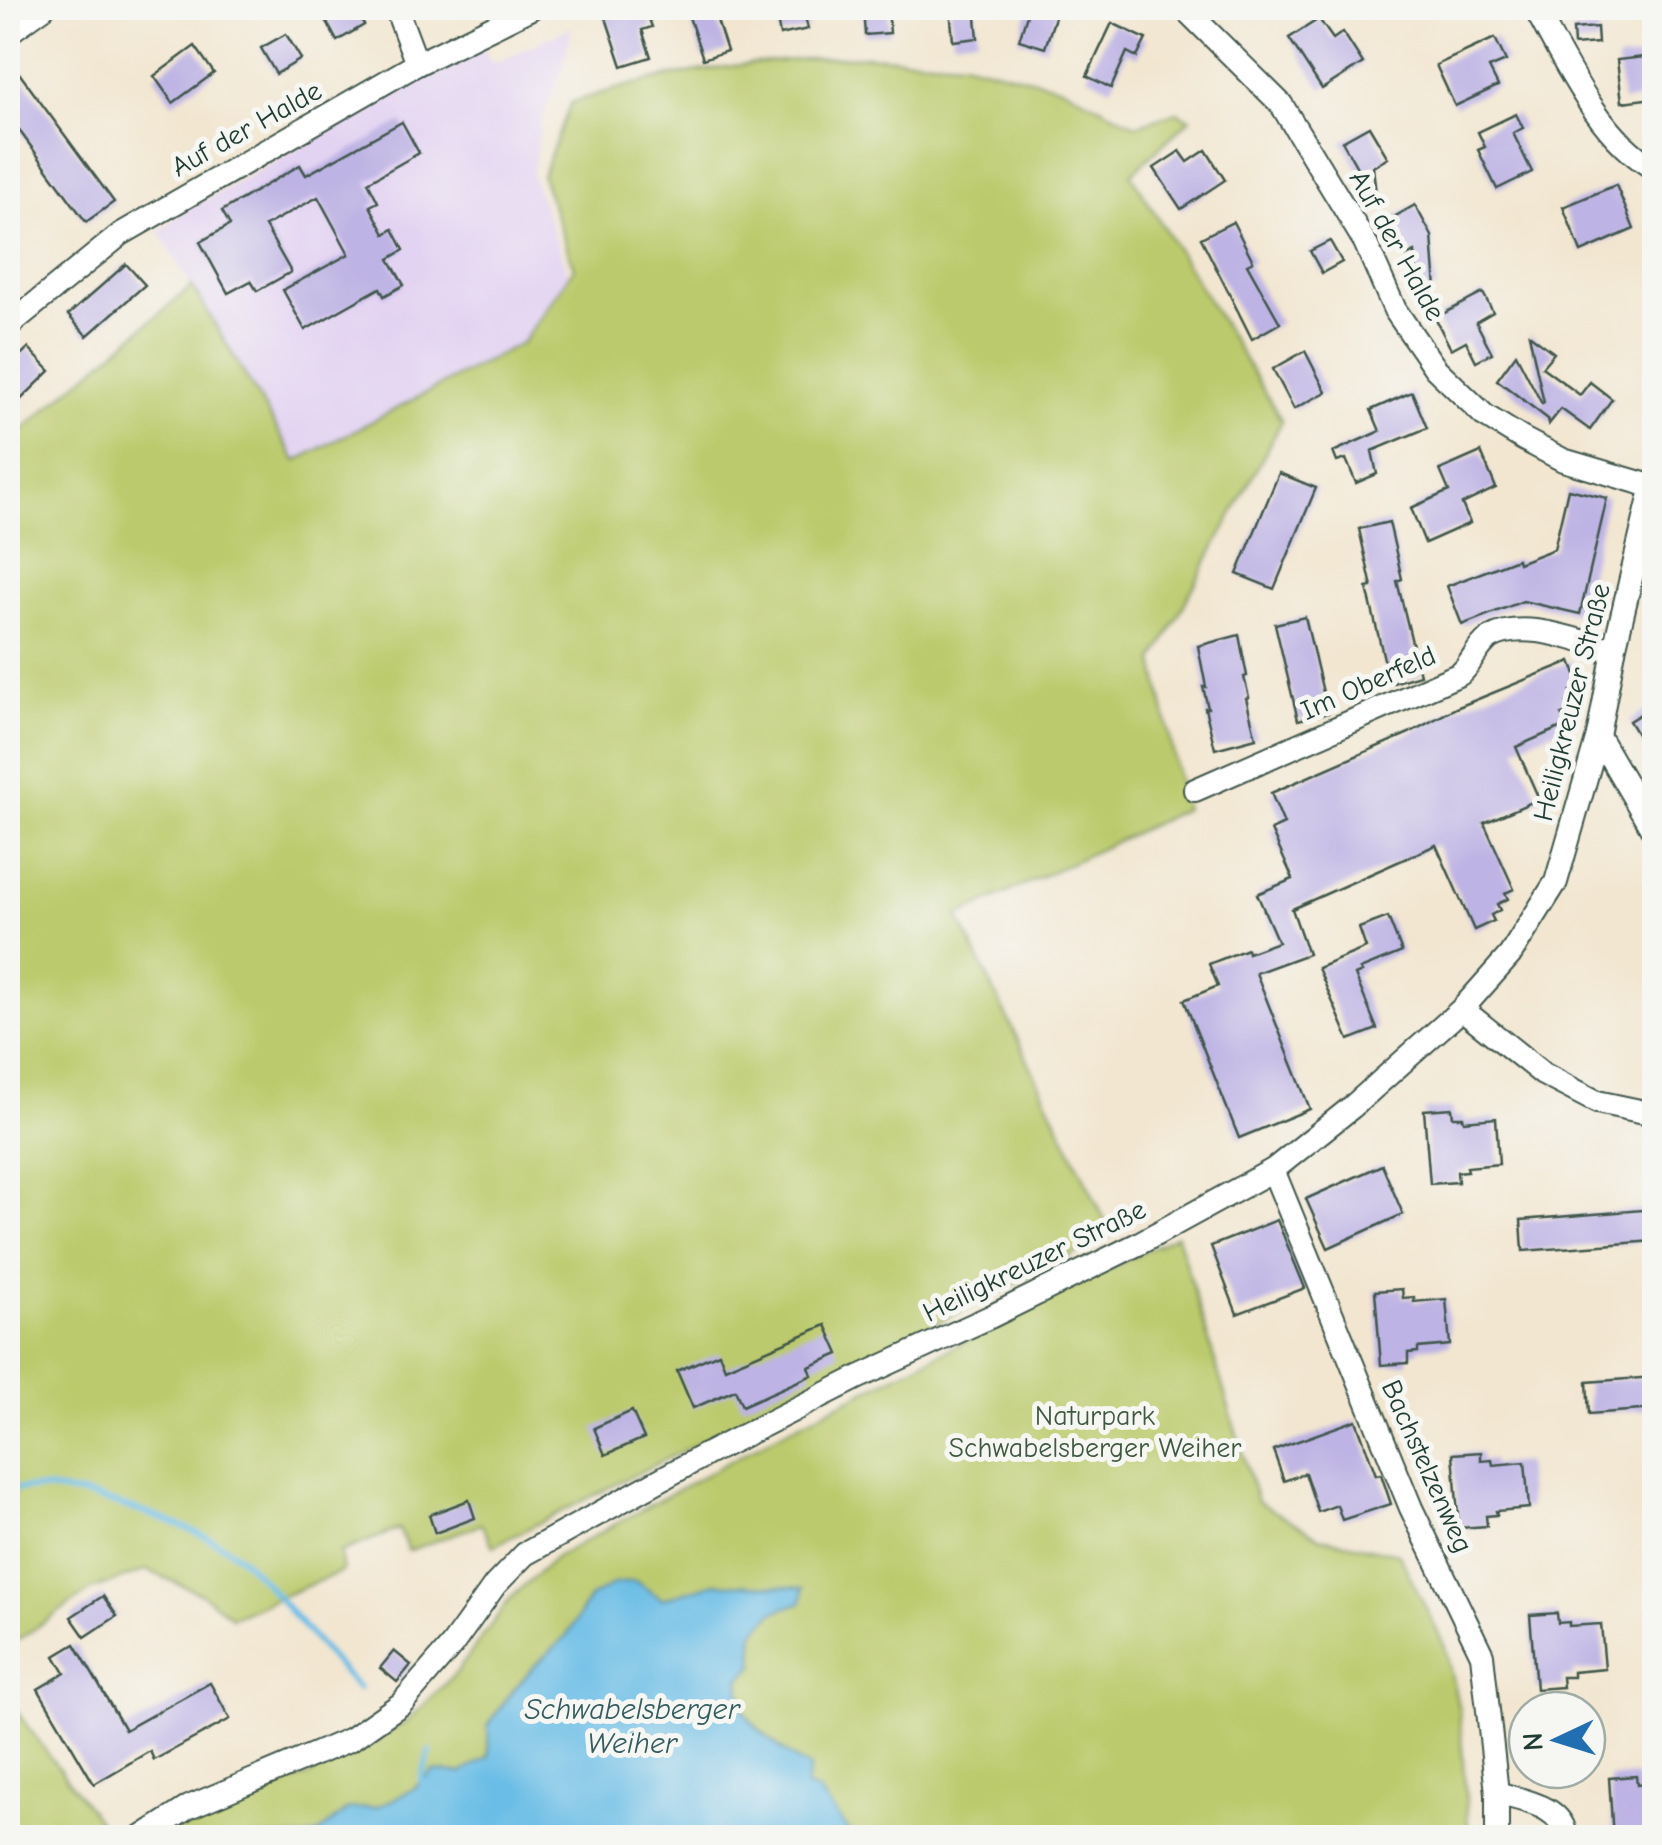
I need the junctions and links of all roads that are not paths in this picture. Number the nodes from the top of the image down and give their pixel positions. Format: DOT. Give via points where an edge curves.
graph roads {
  1 [pos="43,8"];
  2 [pos="396,8"];
  3 [pos="531,8"];
  4 [pos="1184,8"];
  5 [pos="1535,8"];
  6 [pos="8,33"];
  7 [pos="416,64"];
  8 [pos="1654,168"];
  9 [pos="8,326"];
  10 [pos="1654,485"];
  11 [pos="1614,650"];
  12 [pos="1598,736"];
  13 [pos="1194,790"];
  14 [pos="1654,832"];
  15 [pos="1462,1010"];
  16 [pos="1654,1114"];
  17 [pos="1273,1170"];
  18 [pos="1497,1793"];
  19 [pos="141,1838"];
  20 [pos="1497,1838"];
  21 [pos="1566,1838"];
  1 -- 6 [label="street"];
  2 -- 7 [label="street"];
  3 -- 7 [label="street, Auf der Halde"];
  4 -- 10 [label="street, Auf der Halde" via="1282,104 1365,242 1395,310 1435,368 1484,415 1523,439 1563,460"];
  5 -- 8 [label="street" via="1611,131"];
  7 -- 9 [label="street, Auf der Halde" via="120,234"];
  10 -- 11 [label="street, Heiligkreuzer Straße"];
  11 -- 12 [label="street, Heiligkreuzer Straße"];
  11 -- 13 [label="street, Im Oberfeld" via="1530,631 1493,636 1460,674"];
  12 -- 14 [label="street"];
  12 -- 15 [label="street, Heiligkreuzer Straße" via="1556,882 1510,955"];
  15 -- 16 [label="street" via="1543,1074 1597,1102"];
  15 -- 17 [label="street, Heiligkreuzer Straße"];
  17 -- 18 [label="street, Bachstelzenweg" via="1412,1508 1482,1656"];
  17 -- 19 [label="street, Heiligkreuzer Straße" via="525,1554 401,1704 351,1739 189,1807"];
  18 -- 20 [label="street, Bachstelzenweg"];
  18 -- 21 [label="street" via="1549,1810 1560,1818"];
}
